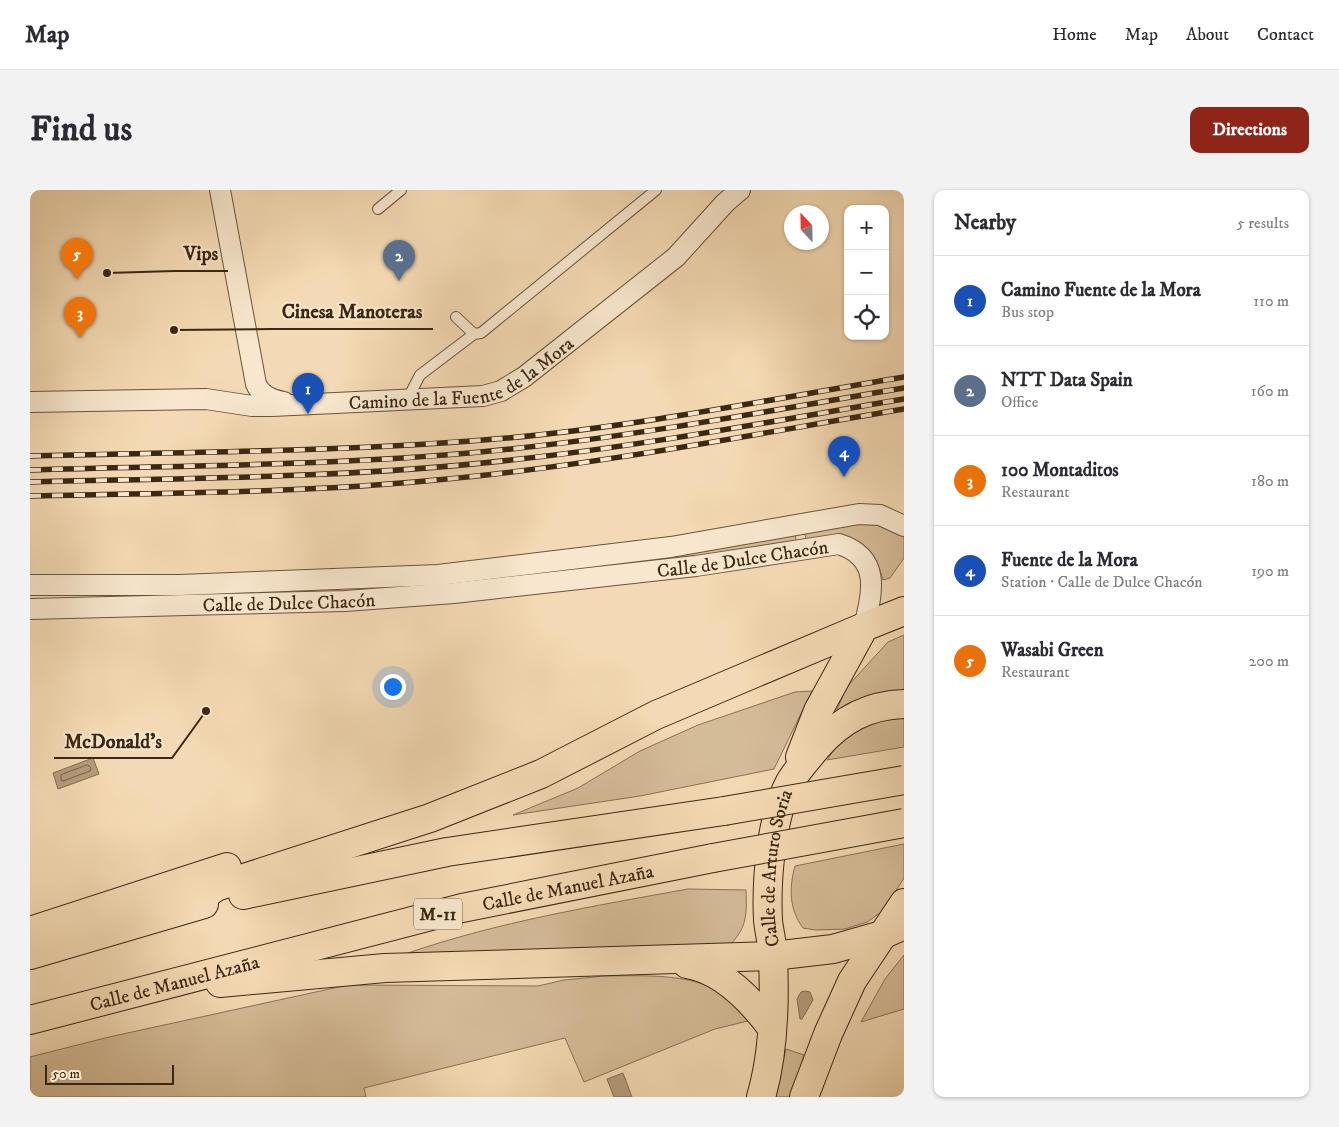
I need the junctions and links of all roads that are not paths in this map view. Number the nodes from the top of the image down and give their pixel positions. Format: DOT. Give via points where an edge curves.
graph roads {
  1 [pos="220,190"];
  2 [pos="401,190"];
  3 [pos="656,190"];
  4 [pos="718,190"];
  5 [pos="740,190"];
  6 [pos="378,209"];
  7 [pos="708,221"];
  8 [pos="456,317"];
  9 [pos="474,334"];
  10 [pos="407,400"];
  11 [pos="30,402"];
  12 [pos="293,404"];
  13 [pos="904,526"];
  14 [pos="546,563"];
  15 [pos="548,584"];
  16 [pos="30,585"];
  17 [pos="30,609"];
  18 [pos="904,611"];
  19 [pos="864,627"];
  20 [pos="904,704"];
  21 [pos="904,780"];
  22 [pos="790,782"];
  23 [pos="479,798"];
  24 [pos="904,823"];
  25 [pos="904,903"];
  26 [pos="185,909"];
  27 [pos="30,930"];
  28 [pos="893,930"];
  29 [pos="30,955"];
  30 [pos="773,956"];
  31 [pos="666,960"];
  32 [pos="166,985"];
  33 [pos="30,1020"];
  34 [pos="772,1028"];
  35 [pos="761,1097"];
  36 [pos="804,1097"];
  1 -- 12 [label="street" via="256,384 266,396"];
  2 -- 6 [label="lane"];
  3 -- 9 [label="lane" via="481,334"];
  4 -- 7 [label="street"];
  5 -- 7 [label="street, Camino de la Fuente de la Mora"];
  7 -- 10 [label="street, Camino de la Fuente de la Mora" via="676,257 511,387 483,396"];
  8 -- 9 [label="lane"];
  9 -- 10 [label="lane" via="420,375"];
  10 -- 12 [label="street, Camino de la Fuente de la Mora"];
  11 -- 12 [label="street, Camino de la Fuente de la Mora" via="206,399 252,406"];
  13 -- 14 [label="street, Calle de Dulce Chacón" via="880,515 859,514 671,547"];
  14 -- 15 [label="street"];
  14 -- 16 [label="street, Calle de Dulce Chacón" via="438,575 347,580"];
  15 -- 17 [label="street, Calle de Dulce Chacón" via="345,601"];
  15 -- 19 [label="street, Calle de Dulce Chacón" via="839,544 862,558 870,574 873,586"];
  18 -- 19 [label="main road"];
  19 -- 22 [label="main road" via="818,710"];
  19 -- 23 [label="main road" via="682,703 541,774"];
  20 -- 22 [label="main road, Calle de Arturo Soria" via="872,710 834,728"];
  21 -- 26 [label="main road, bridge" via="446,852"];
  22 -- 30 [label="main road, Calle de Arturo Soria" via="780,808 768,871 768,921"];
  23 -- 26 [label="main road" via="430,818 216,887"];
  23 -- 27 [label="main road" via="425,808 257,857"];
  24 -- 32 [label="main road, Calle de Manuel Azaña / M-11, bridge" via="462,908"];
  25 -- 28 [label="main road"];
  26 -- 29 [label="main road"];
  28 -- 30 [label="main road" via="833,949"];
  28 -- 36 [label="main road" via="852,981"];
  30 -- 31 [label="main road"];
  30 -- 34 [label="main road, Calle de Arturo Soria"];
  31 -- 32 [label="main road" via="394,968 272,980"];
  31 -- 34 [label="main road" via="692,964 714,973 740,991"];
  32 -- 33 [label="main road, Calle de Manuel Azaña / M-11"];
  34 -- 35 [label="main road, Calle de Arturo Soria" via="767,1077"];
}
